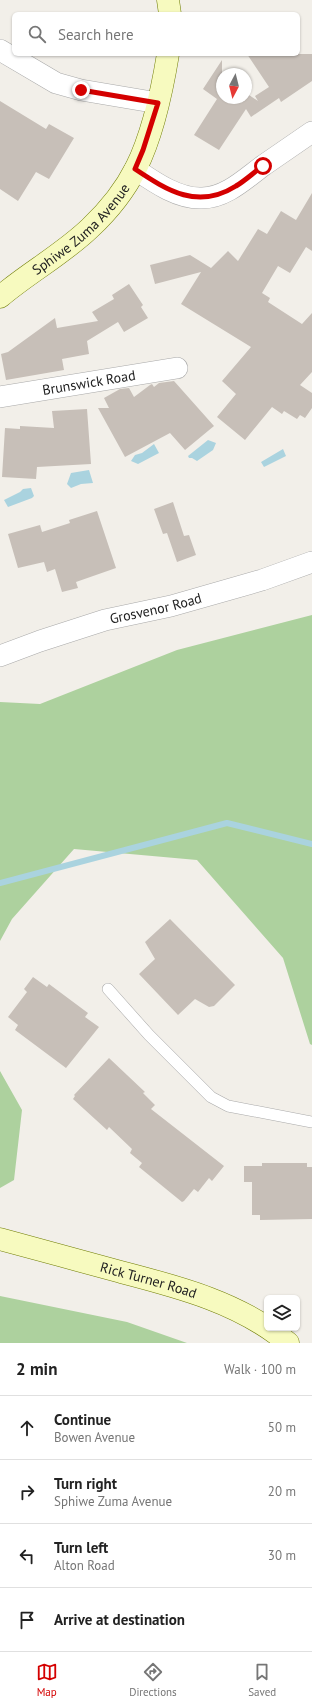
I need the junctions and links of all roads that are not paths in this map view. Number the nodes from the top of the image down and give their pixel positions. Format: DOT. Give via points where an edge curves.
graph roads {
  1 [pos="168,0"];
  2 [pos="170,12"];
  3 [pos="0,50"];
  4 [pos="168,56"];
  5 [pos="158,103"];
  6 [pos="312,132"];
  7 [pos="135,169"];
  8 [pos="3,290"];
  9 [pos="177,368"];
  10 [pos="0,397"];
  11 [pos="312,562"];
  12 [pos="0,656"];
  13 [pos="108,989"];
  14 [pos="312,1122"];
  15 [pos="0,1239"];
  16 [pos="288,1343"];
  1 -- 2 [label="street"];
  3 -- 5 [label="street" via="56,82 81,90"];
  4 -- 5 [label="street, Sphiwe Zuma Avenue"];
  5 -- 7 [label="street, Sphiwe Zuma Avenue"];
  6 -- 7 [label="street" via="235,186 217,195 203,198 187,196 163,186"];
  7 -- 8 [label="street, Sphiwe Zuma Avenue" via="112,203 89,229"];
  9 -- 10 [label="street, Brunswick Road"];
  11 -- 12 [label="street, Grosvenor Road" via="262,580 178,604 105,620"];
  13 -- 14 [label="lane" via="154,1040 212,1097 228,1106"];
  15 -- 16 [label="street, Rick Turner Road" via="162,1283 218,1302 252,1318"];
}
